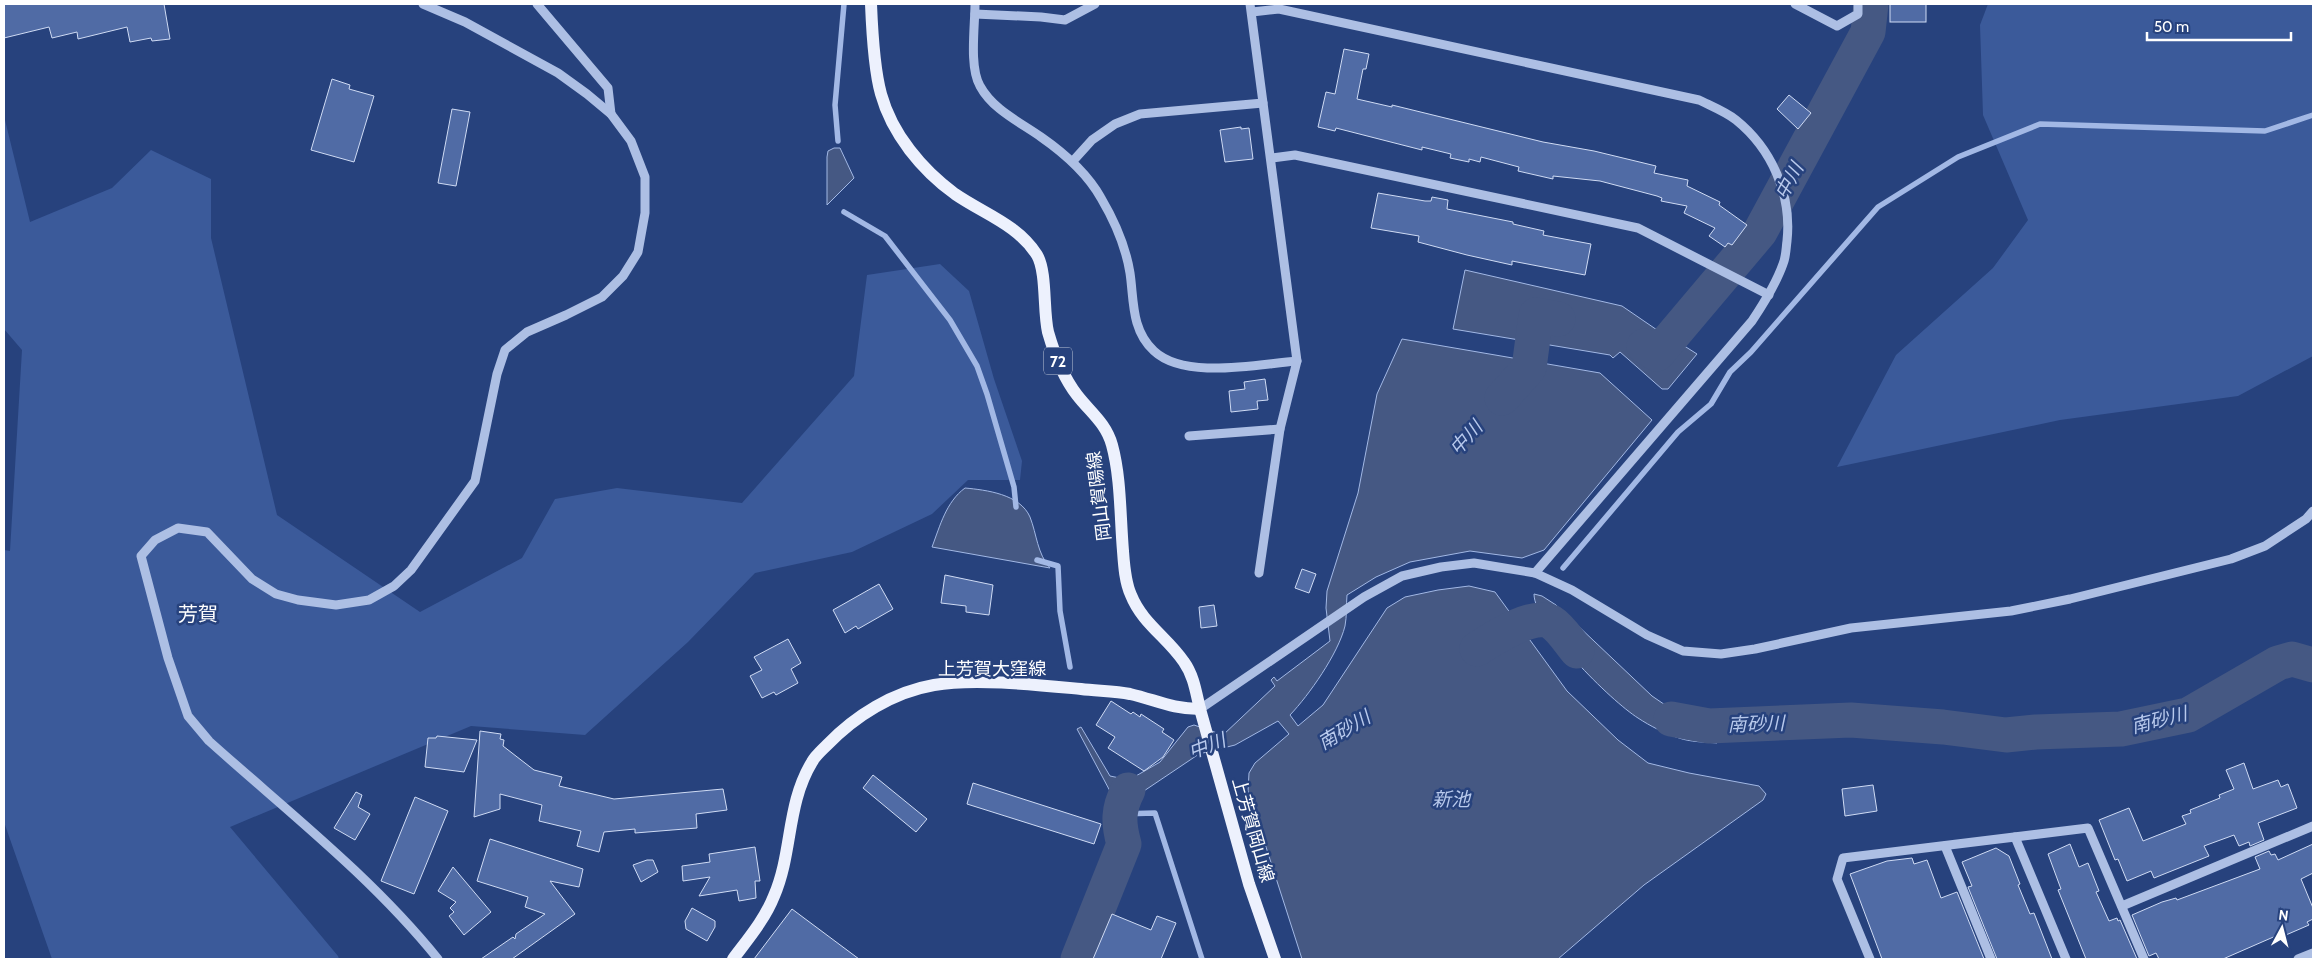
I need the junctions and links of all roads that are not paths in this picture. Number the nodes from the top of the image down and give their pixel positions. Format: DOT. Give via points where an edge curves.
graph roads {
  1 [pos="423,4"];
  2 [pos="537,4"];
  3 [pos="871,4"];
  4 [pos="880,4"];
  5 [pos="975,4"];
  6 [pos="1095,4"];
  7 [pos="1796,4"];
  8 [pos="1858,4"];
  9 [pos="1251,8"];
  10 [pos="975,14"];
  11 [pos="874,45"];
  12 [pos="1263,103"];
  13 [pos="611,114"];
  14 [pos="1272,158"];
  15 [pos="1073,161"];
  16 [pos="1769,295"];
  17 [pos="1297,361"];
  18 [pos="1280,430"];
  19 [pos="1189,436"];
  20 [pos="2313,511"];
  21 [pos="1259,573"];
  22 [pos="1535,573"];
  23 [pos="1201,714"];
  24 [pos="2313,826"];
  25 [pos="2016,837"];
  26 [pos="1945,846"];
  27 [pos="2122,906"];
  28 [pos="2313,953"];
  29 [pos="438,959"];
  30 [pos="733,959"];
  31 [pos="1275,959"];
  32 [pos="1870,959"];
  33 [pos="1991,959"];
  34 [pos="2066,959"];
  35 [pos="2144,959"];
  36 [pos="2298,959"];
  1 -- 13 [label="street" via="465,22 558,73"];
  2 -- 13 [label="street" via="608,88"];
  3 -- 11 [label="main road, 岡山賀陽線 / 72"];
  4 -- 11 [label="main road, 岡山賀陽線 / 72"];
  5 -- 10 [label="street"];
  6 -- 10 [label="street" via="1065,20"];
  7 -- 8 [label="street" via="1837,26 1858,14"];
  9 -- 12 [label="street"];
  9 -- 16 [label="street" via="1279,9 1699,100 1736,119 1763,148 1780,180 1787,204 1788,234 1784,262"];
  10 -- 15 [label="street" via="973,55 980,86 1003,113"];
  11 -- 23 [label="main road, 岡山賀陽線 / 72" via="881,94 898,133 925,169 956,194 1007,224 1023,237 1038,257 1048,330 1057,360 1076,394 1102,422 1111,444 1130,595 1144,618 1185,664 1194,683"];
  12 -- 14 [label="street"];
  12 -- 15 [label="street" via="1140,114 1115,124 1092,140"];
  13 -- 29 [label="street" via="632,140 645,177 645,213 638,252 623,276 602,296 526,332 505,350 496,374 475,481 411,570 394,586 369,600 336,606 298,600 276,594 252,579 207,532 178,528 155,540 140,556 188,716 209,741 363,877 408,922"];
  14 -- 16 [label="street" via="1295,155 1638,228"];
  14 -- 17 [label="street"];
  15 -- 17 [label="street" via="1101,198 1119,236 1129,271 1134,316 1154,350 1177,365 1204,368"];
  16 -- 22 [label="street" via="1752,321"];
  17 -- 18 [label="street"];
  18 -- 19 [label="street"];
  18 -- 21 [label="street"];
  20 -- 22 [label="street" via="2265,546 2231,560 2070,599 2012,611 1851,628 1721,654 1682,651"];
  22 -- 23 [label="street" via="1474,563 1402,576 1327,622"];
  23 -- 30 [label="main road, 上芳賀大窪線" via="1129,694 973,683 934,685 895,698 862,714 812,761 795,798 775,895"];
  23 -- 31 [label="main road, 上芳賀岡山線" via="1249,884"];
  24 -- 27 [label="street"];
  25 -- 26 [label="street"];
  25 -- 27 [label="street" via="2088,828"];
  25 -- 34 [label="street"];
  26 -- 32 [label="street" via="1843,858 1838,879"];
  26 -- 33 [label="street"];
  27 -- 35 [label="street"];
  28 -- 36 [label="street"];
}
